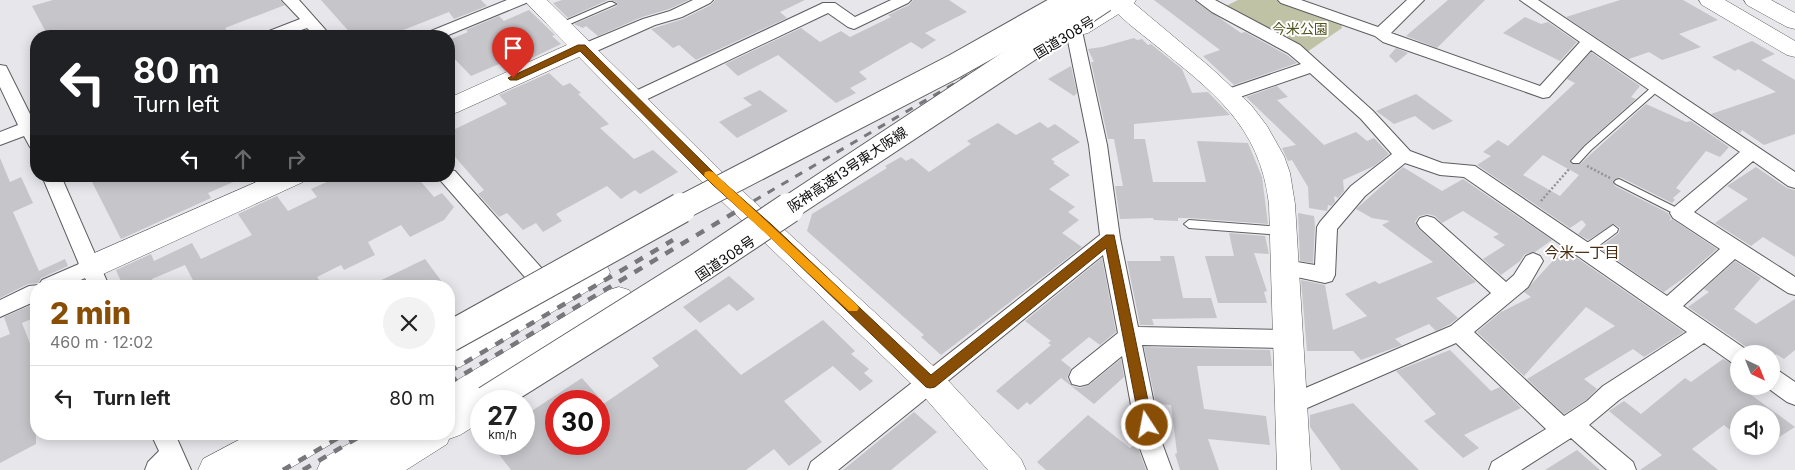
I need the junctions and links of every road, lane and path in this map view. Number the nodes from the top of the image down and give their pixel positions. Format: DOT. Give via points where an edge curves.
graph roads {
  1 [pos="290,0"];
  2 [pos="705,0"];
  3 [pos="903,0"];
  4 [pos="1056,0"];
  5 [pos="1072,0"];
  6 [pos="1286,0"];
  7 [pos="1416,0"];
  8 [pos="1528,0"];
  9 [pos="1755,0"];
  10 [pos="534,1"];
  11 [pos="1117,1"];
  12 [pos="1721,2"];
  13 [pos="1216,3"];
  14 [pos="612,4"];
  15 [pos="310,21"];
  16 [pos="1795,22"];
  17 [pos="560,25"];
  18 [pos="286,30"];
  19 [pos="318,30"];
  20 [pos="449,30"];
  21 [pos="1074,31"];
  22 [pos="1381,33"];
  23 [pos="1589,42"];
  24 [pos="583,49"];
  25 [pos="1795,50"];
  26 [pos="1313,66"];
  27 [pos="953,67"];
  28 [pos="0,70"];
  29 [pos="1656,88"];
  30 [pos="1228,95"];
  31 [pos="633,99"];
  32 [pos="455,104"];
  33 [pos="931,112"];
  34 [pos="30,125"];
  35 [pos="30,133"];
  36 [pos="0,139"];
  37 [pos="1752,152"];
  38 [pos="1403,154"];
  39 [pos="1576,161"];
  40 [pos="1795,180"];
  41 [pos="716,181"];
  42 [pos="54,182"];
  43 [pos="282,182"];
  44 [pos="453,182"];
  45 [pos="1619,182"];
  46 [pos="1530,212"];
  47 [pos="1680,213"];
  48 [pos="1427,223"];
  49 [pos="1189,224"];
  50 [pos="768,228"];
  51 [pos="1613,229"];
  52 [pos="1283,231"];
  53 [pos="1110,238"];
  54 [pos="1734,248"];
  55 [pos="1585,250"];
  56 [pos="1533,261"];
  57 [pos="1285,268"];
  58 [pos="95,277"];
  59 [pos="538,278"];
  60 [pos="80,280"];
  61 [pos="1795,287"];
  62 [pos="1506,294"];
  63 [pos="30,295"];
  64 [pos="1668,307"];
  65 [pos="0,309"];
  66 [pos="455,325"];
  67 [pos="1459,332"];
  68 [pos="1704,332"];
  69 [pos="455,334"];
  70 [pos="1130,336"];
  71 [pos="1287,339"];
  72 [pos="1730,350"];
  73 [pos="455,355"];
  74 [pos="1080,377"];
  75 [pos="930,383"];
  76 [pos="1780,384"];
  77 [pos="505,390"];
  78 [pos="519,390"];
  79 [pos="1795,395"];
  80 [pos="455,397"];
  81 [pos="1290,405"];
  82 [pos="470,412"];
  83 [pos="470,420"];
  84 [pos="455,421"];
  85 [pos="1568,427"];
  86 [pos="455,430"];
  87 [pos="254,440"];
  88 [pos="268,440"];
  89 [pos="310,440"];
  90 [pos="384,440"];
  91 [pos="425,440"];
  92 [pos="438,440"];
  93 [pos="201,470"];
  94 [pos="215,470"];
  95 [pos="257,470"];
  96 [pos="334,470"];
  97 [pos="377,470"];
  98 [pos="390,470"];
  99 [pos="820,470"];
  100 [pos="1009,470"];
  101 [pos="1160,470"];
  102 [pos="1294,470"];
  103 [pos="1500,470"];
  104 [pos="1624,470"];
  1 -- 15 [label="street"];
  2 -- 24 [label="street"];
  3 -- 31 [label="street" via="854,24 829,6"];
  4 -- 41 [label="main road"];
  5 -- 27 [label="main road, bridge"];
  6 -- 22 [label="street"];
  7 -- 22 [label="street"];
  8 -- 23 [label="street"];
  9 -- 16 [label="main road"];
  10 -- 17 [label="main road"];
  10 -- 20 [label="street"];
  11 -- 21 [label="main road, 国道308号"];
  11 -- 30 [label="main road"];
  11 -- 33 [label="main road, 阪神高速13号東大阪線, bridge"];
  12 -- 25 [label="main road"];
  13 -- 26 [label="street" via="1294,49"];
  14 -- 17 [label="lane"];
  15 -- 18 [label="street"];
  15 -- 19 [label="street"];
  17 -- 24 [label="main road"];
  21 -- 50 [label="main road, 国道308号" via="921,124"];
  21 -- 53 [label="street" via="1098,146"];
  22 -- 23 [label="street" via="1388,39 1543,93"];
  23 -- 29 [label="street"];
  24 -- 31 [label="main road"];
  24 -- 32 [label="main road"];
  26 -- 30 [label="street"];
  26 -- 38 [label="street" via="1367,115"];
  27 -- 69 [label="main road, bridge" via="652,223"];
  27 -- 73 [label="main road, bridge"];
  28 -- 34 [label="street"];
  29 -- 37 [label="street"];
  29 -- 39 [label="lane"];
  30 -- 52 [label="main road" via="1245,113 1271,155 1278,176"];
  31 -- 41 [label="main road"];
  33 -- 77 [label="main road, 阪神高速13号東大阪線, bridge" via="699,268"];
  33 -- 80 [label="main road, bridge"];
  35 -- 36 [label="street"];
  37 -- 40 [label="street"];
  37 -- 47 [label="street"];
  38 -- 46 [label="street" via="1440,169 1468,171"];
  38 -- 57 [label="street" via="1358,191 1327,227 1325,274"];
  39 -- 45 [label="path"];
  39 -- 46 [label="path"];
  41 -- 50 [label="main road"];
  41 -- 59 [label="main road"];
  42 -- 58 [label="street"];
  43 -- 58 [label="main road"];
  44 -- 59 [label="street"];
  45 -- 47 [label="lane"];
  46 -- 55 [label="street"];
  47 -- 54 [label="street"];
  48 -- 62 [label="street"];
  49 -- 52 [label="lane"];
  50 -- 75 [label="main road"];
  50 -- 78 [label="main road, 国道308号"];
  51 -- 55 [label="lane"];
  52 -- 57 [label="main road"];
  53 -- 70 [label="street"];
  53 -- 75 [label="street"];
  54 -- 61 [label="street"];
  54 -- 64 [label="street"];
  55 -- 64 [label="street"];
  56 -- 62 [label="street" via="1521,281"];
  57 -- 71 [label="main road"];
  58 -- 60 [label="street"];
  59 -- 66 [label="main road"];
  62 -- 67 [label="street"];
  63 -- 65 [label="street"];
  64 -- 68 [label="street"];
  67 -- 81 [label="street"];
  67 -- 85 [label="street"];
  68 -- 72 [label="street"];
  68 -- 85 [label="street" via="1611,393"];
  70 -- 71 [label="street"];
  70 -- 74 [label="street"];
  70 -- 101 [label="street" via="1150,443"];
  71 -- 81 [label="main road"];
  75 -- 99 [label="street"];
  75 -- 100 [label="main road"];
  76 -- 79 [label="street"];
  81 -- 102 [label="main road"];
  82 -- 84 [label="main road"];
  83 -- 86 [label="main road"];
  85 -- 103 [label="street"];
  85 -- 104 [label="street"];
  87 -- 93 [label="main road"];
  88 -- 94 [label="main road"];
  89 -- 95 [label="main road"];
  90 -- 96 [label="main road"];
  91 -- 97 [label="main road"];
  92 -- 98 [label="main road"];
}
